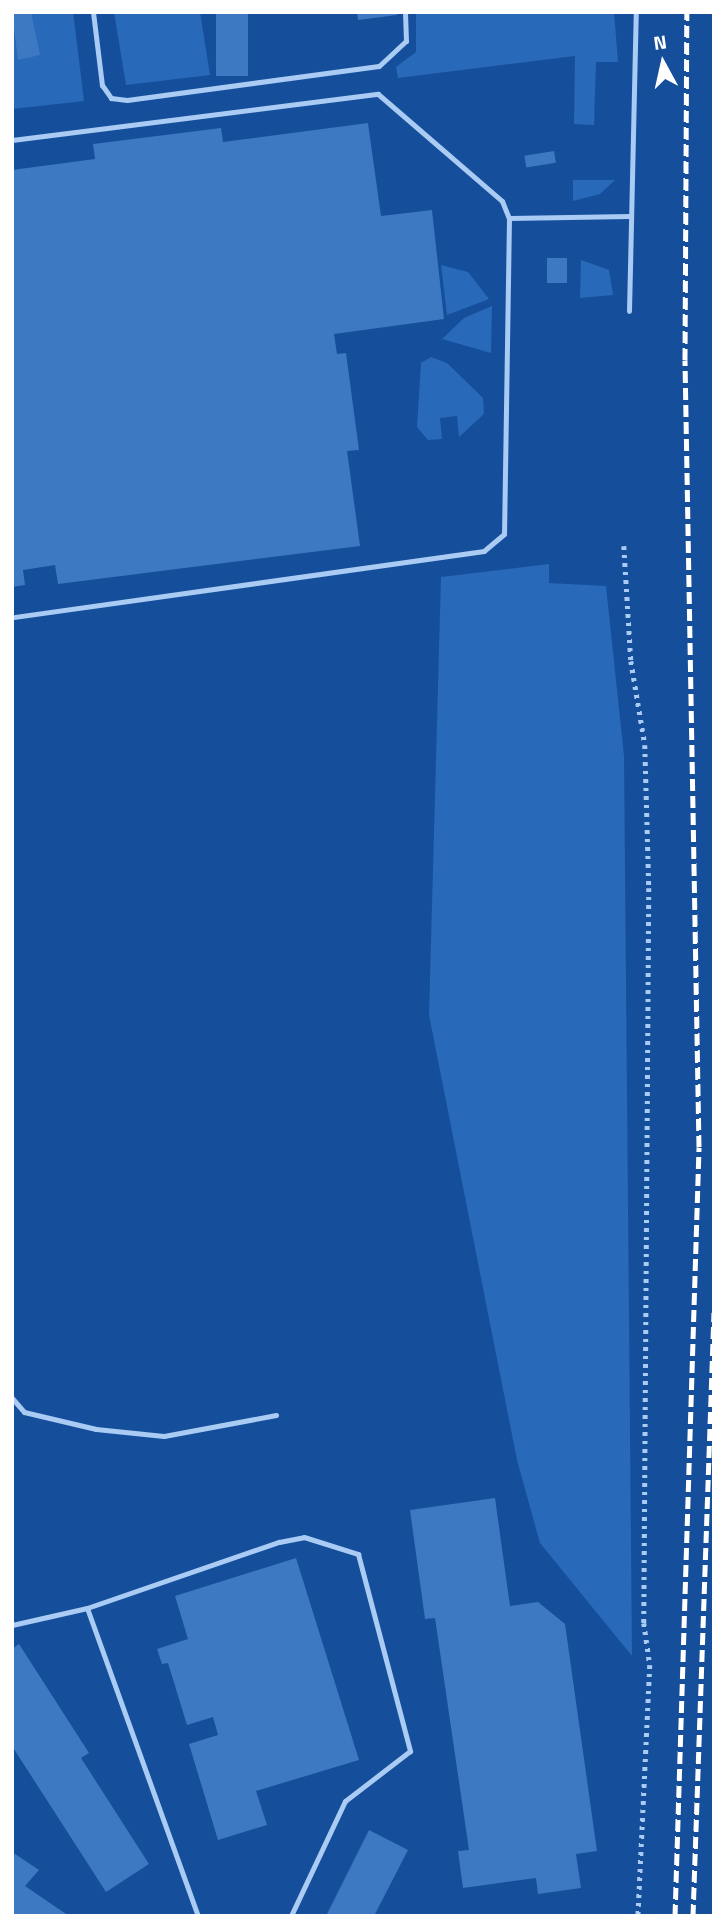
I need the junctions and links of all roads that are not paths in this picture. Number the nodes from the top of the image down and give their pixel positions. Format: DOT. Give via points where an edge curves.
graph roads {
  1 [pos="93,12"];
  2 [pos="405,12"];
  3 [pos="636,12"];
  4 [pos="12,140"];
  5 [pos="630,216"];
  6 [pos="509,218"];
  7 [pos="629,310"];
  8 [pos="12,617"];
  9 [pos="12,1398"];
  10 [pos="276,1415"];
  11 [pos="87,1608"];
  12 [pos="12,1625"];
  13 [pos="198,1916"];
  14 [pos="291,1916"];
  1 -- 2 [label="lane" via="102,85 111,98 127,100 379,66 406,41"];
  3 -- 5 [label="lane"];
  4 -- 6 [label="lane" via="377,94 502,201"];
  5 -- 6 [label="lane"];
  5 -- 7 [label="lane"];
  6 -- 8 [label="lane" via="504,534 484,551"];
  9 -- 10 [label="lane" via="24,1412 96,1429 164,1436"];
  11 -- 12 [label="lane"];
  11 -- 13 [label="lane"];
  11 -- 14 [label="lane" via="304,1537 358,1554 364,1562 410,1751 345,1801"];
}
